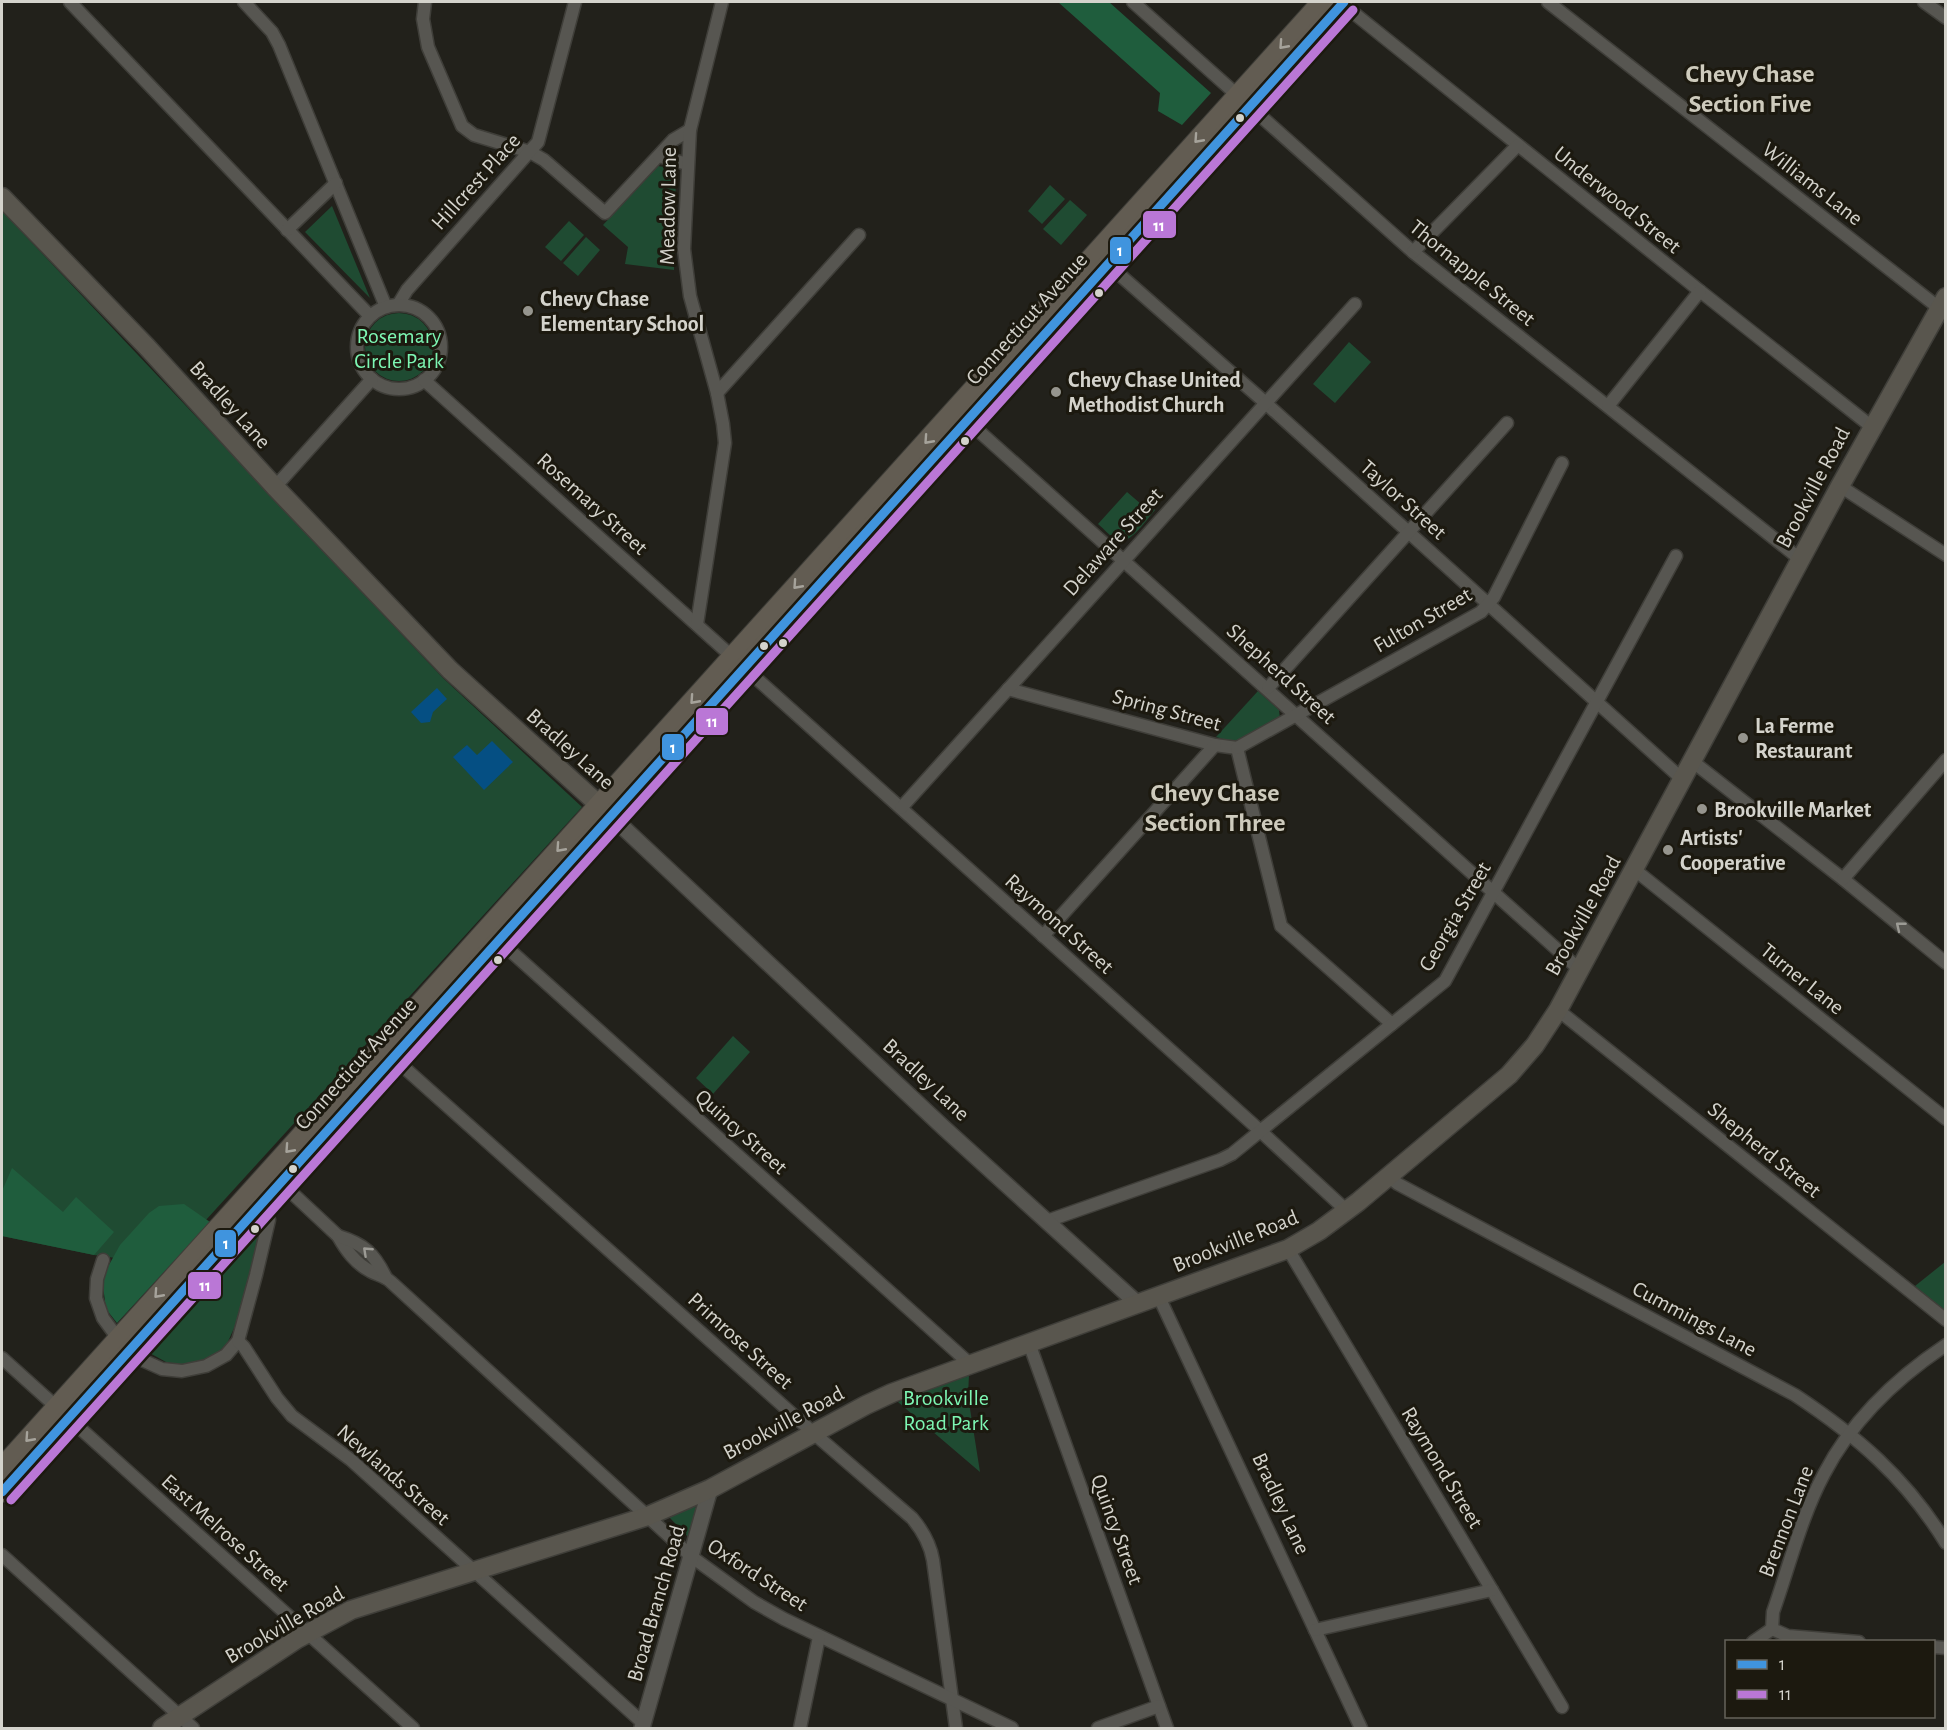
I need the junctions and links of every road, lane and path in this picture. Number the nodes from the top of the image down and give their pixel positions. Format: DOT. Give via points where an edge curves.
graph roads {
  1 [pos="70,2"];
  2 [pos="244,2"];
  3 [pos="425,2"];
  4 [pos="575,2"];
  5 [pos="722,2"];
  6 [pos="1133,2"];
  7 [pos="1322,2"];
  8 [pos="1342,2"];
  9 [pos="1548,2"];
  10 [pos="1924,2"];
  11 [pos="1946,18"];
  12 [pos="1244,101"];
  13 [pos="690,130"];
  14 [pos="1518,145"];
  15 [pos="530,152"];
  16 [pos="659,156"];
  17 [pos="687,164"];
  18 [pos="336,183"];
  19 [pos="2,197"];
  20 [pos="287,230"];
  21 [pos="859,235"];
  22 [pos="1413,252"];
  23 [pos="1101,259"];
  24 [pos="1700,291"];
  25 [pos="1942,302"];
  26 [pos="1355,304"];
  27 [pos="392,306"];
  28 [pos="370,316"];
  29 [pos="372,379"];
  30 [pos="424,380"];
  31 [pos="717,393"];
  32 [pos="1265,403"];
  33 [pos="1608,406"];
  34 [pos="961,415"];
  35 [pos="1507,423"];
  36 [pos="1872,427"];
  37 [pos="1562,463"];
  38 [pos="1840,486"];
  39 [pos="275,487"];
  40 [pos="1408,532"];
  41 [pos="1946,555"];
  42 [pos="1676,556"];
  43 [pos="1124,559"];
  44 [pos="1800,559"];
  45 [pos="1489,604"];
  46 [pos="697,624"];
  47 [pos="739,662"];
  48 [pos="1008,688"];
  49 [pos="1268,688"];
  50 [pos="1596,702"];
  51 [pos="1297,714"];
  52 [pos="1215,745"];
  53 [pos="1237,748"];
  54 [pos="1692,760"];
  55 [pos="1946,760"];
  56 [pos="1682,779"];
  57 [pos="901,808"];
  58 [pos="605,810"];
  59 [pos="1635,870"];
  60 [pos="1844,879"];
  61 [pos="1494,892"];
  62 [pos="492,935"];
  63 [pos="1044,936"];
  64 [pos="1946,963"];
  65 [pos="1580,970"];
  66 [pos="1558,1010"];
  67 [pos="1392,1024"];
  68 [pos="387,1052"];
  69 [pos="1946,1119"];
  70 [pos="1260,1131"];
  71 [pos="274,1177"];
  72 [pos="1389,1177"];
  73 [pos="264,1201"];
  74 [pos="1347,1210"];
  75 [pos="1047,1221"];
  76 [pos="1288,1249"];
  77 [pos="103,1260"];
  78 [pos="1159,1297"];
  79 [pos="1138,1304"];
  80 [pos="1946,1320"];
  81 [pos="238,1341"];
  82 [pos="1029,1343"];
  83 [pos="125,1344"];
  84 [pos="1946,1345"];
  85 [pos="2,1358"];
  86 [pos="970,1364"];
  87 [pos="63,1413"];
  88 [pos="813,1433"];
  89 [pos="1850,1433"];
  90 [pos="2,1468"];
  91 [pos="710,1489"];
  92 [pos="2,1492"];
  93 [pos="648,1516"];
  94 [pos="1946,1543"];
  95 [pos="2,1555"];
  96 [pos="692,1557"];
  97 [pos="472,1571"];
  98 [pos="1492,1590"];
  99 [pos="1772,1629"];
  100 [pos="1314,1630"];
  101 [pos="307,1632"];
  102 [pos="819,1637"];
  103 [pos="1755,1640"];
  104 [pos="1845,1640"];
  105 [pos="952,1700"];
  106 [pos="1159,1706"];
  107 [pos="1562,1707"];
  108 [pos="186,1723"];
  109 [pos="643,1726"];
  110 [pos="162,1728"];
  111 [pos="414,1728"];
  112 [pos="800,1728"];
  113 [pos="956,1728"];
  114 [pos="1012,1728"];
  115 [pos="1098,1728"];
  116 [pos="1167,1728"];
  117 [pos="1361,1728"];
  1 -- 20 [label="street"];
  2 -- 18 [label="street" via="279,45"];
  3 -- 15 [label="street" via="423,19 428,47 458,120 474,135"];
  4 -- 15 [label="street, Hillcrest Place" via="538,142"];
  5 -- 13 [label="street, Meadow Lane"];
  6 -- 12 [label="street, Thornapple Street"];
  7 -- 12 [label="main road, Connecticut Avenue, one-way"];
  8 -- 12 [label="main road, Connecticut Avenue"];
  8 -- 14 [label="street, Underwood Street"];
  9 -- 25 [label="street, Williams Lane"];
  10 -- 11 [label="street"];
  12 -- 22 [label="street, Thornapple Street"];
  12 -- 23 [label="main road, Connecticut Avenue"];
  13 -- 16 [label="street"];
  13 -- 17 [label="street, Meadow Lane"];
  14 -- 22 [label="street"];
  14 -- 24 [label="street, Underwood Street"];
  15 -- 16 [label="street" via="544,159 605,213"];
  15 -- 27 [label="street, Hillcrest Place"];
  16 -- 17 [label="street"];
  17 -- 31 [label="street, Meadow Lane" via="684,249 690,296"];
  18 -- 20 [label="street"];
  18 -- 27 [label="street"];
  19 -- 39 [label="main road, Bradley Lane"];
  20 -- 28 [label="street"];
  21 -- 31 [label="street"];
  22 -- 33 [label="street, Thornapple Street"];
  23 -- 32 [label="street, Taylor Street"];
  23 -- 34 [label="main road, Connecticut Avenue"];
  24 -- 33 [label="street"];
  24 -- 36 [label="street, Underwood Street"];
  25 -- 36 [label="main road, Brookville Road"];
  26 -- 32 [label="street, Delaware Street"];
  27 -- 28 [label="street"];
  27 -- 30 [label="street" via="423,312 438,333 439,359"];
  28 -- 29 [label="street" via="361,328 357,348 363,368"];
  29 -- 30 [label="street" via="398,389"];
  29 -- 39 [label="street"];
  30 -- 46 [label="street, Rosemary Street"];
  31 -- 46 [label="street, Meadow Lane" via="724,455"];
  32 -- 40 [label="street, Taylor Street"];
  32 -- 43 [label="street, Delaware Street"];
  33 -- 44 [label="street, Thornapple Street"];
  34 -- 43 [label="street, Shepherd Street"];
  34 -- 47 [label="main road, Connecticut Avenue"];
  35 -- 40 [label="street"];
  36 -- 38 [label="main road, Brookville Road"];
  37 -- 45 [label="street, Fulton Street"];
  38 -- 41 [label="street"];
  38 -- 44 [label="main road, Brookville Road"];
  39 -- 58 [label="main road, Bradley Lane" via="450,670"];
  40 -- 45 [label="street, Taylor Street"];
  40 -- 49 [label="street"];
  42 -- 50 [label="street, Georgia Street"];
  43 -- 48 [label="street, Delaware Street"];
  43 -- 49 [label="street, Shepherd Street"];
  44 -- 54 [label="main road, Brookville Road"];
  45 -- 50 [label="street, Taylor Street"];
  45 -- 51 [label="street, Fulton Street"];
  46 -- 47 [label="street, Rosemary Street"];
  47 -- 57 [label="street, Raymond Street"];
  47 -- 58 [label="main road, Connecticut Avenue"];
  48 -- 52 [label="street, Spring Street"];
  48 -- 57 [label="street, Delaware Street"];
  49 -- 51 [label="street, Shepherd Street"];
  50 -- 56 [label="street, Taylor Street"];
  50 -- 61 [label="street, Georgia Street"];
  51 -- 53 [label="street, Fulton Street"];
  51 -- 61 [label="street, Shepherd Street"];
  52 -- 53 [label="street, Spring Street"];
  52 -- 63 [label="street"];
  53 -- 67 [label="street, Spring Street" via="1281,926"];
  54 -- 56 [label="main road, Brookville Road"];
  54 -- 60 [label="street"];
  55 -- 60 [label="street"];
  56 -- 59 [label="main road, Brookville Road"];
  57 -- 63 [label="street, Raymond Street"];
  58 -- 62 [label="main road, Connecticut Avenue"];
  58 -- 75 [label="street, Bradley Lane"];
  59 -- 65 [label="main road, Brookville Road"];
  59 -- 69 [label="street, Turner Lane"];
  64 -- 60 [label="street, one-way"];
  61 -- 65 [label="street, Shepherd Street"];
  61 -- 67 [label="street, Georgia Street" via="1445,981"];
  62 -- 68 [label="main road, Connecticut Avenue"];
  62 -- 86 [label="street, Quincy Street"];
  63 -- 70 [label="street, Raymond Street"];
  65 -- 66 [label="main road, Brookville Road"];
  66 -- 72 [label="main road, Brookville Road" via="1509,1075"];
  66 -- 80 [label="street, Shepherd Street"];
  67 -- 70 [label="street, Georgia Street"];
  68 -- 71 [label="main road, Connecticut Avenue"];
  68 -- 88 [label="street, Primrose Street"];
  70 -- 74 [label="street, Raymond Street"];
  70 -- 75 [label="street, Georgia Street" via="1220,1160"];
  71 -- 73 [label="main road, Connecticut Avenue"];
  71 -- 83 [label="main road, Connecticut Avenue, one-way"];
  71 -- 93 [label="street, Oxford Street" via="338,1236 363,1246 386,1278"];
  72 -- 74 [label="main road, Brookville Road"];
  72 -- 89 [label="street, Cummings Lane" via="1795,1395"];
  73 -- 81 [label="street" via="269,1220"];
  73 -- 83 [label="main road, Connecticut Avenue"];
  74 -- 76 [label="main road, Brookville Road"];
  75 -- 79 [label="street, Bradley Lane"];
  76 -- 78 [label="main road, Brookville Road"];
  76 -- 98 [label="street, Raymond Street"];
  77 -- 83 [label="street" via="96,1298 103,1318"];
  78 -- 79 [label="main road, Brookville Road"];
  78 -- 100 [label="street, Bradley Lane"];
  79 -- 82 [label="main road, Brookville Road"];
  81 -- 83 [label="street" via="218,1360 182,1371 152,1365"];
  81 -- 97 [label="street, Newlands Street" via="292,1416 351,1460"];
  82 -- 86 [label="main road, Brookville Road"];
  82 -- 106 [label="street, Quincy Street"];
  83 -- 87 [label="main road, Connecticut Avenue"];
  84 -- 89 [label="street, Brennon Lane" via="1886,1391"];
  85 -- 87 [label="street, East Melrose Street"];
  86 -- 88 [label="main road, Brookville Road" via="892,1393"];
  87 -- 90 [label="main road, Connecticut Avenue, one-way"];
  87 -- 92 [label="main road, Connecticut Avenue"];
  87 -- 101 [label="street, East Melrose Street"];
  88 -- 91 [label="main road, Brookville Road"];
  88 -- 105 [label="street, Primrose Street" via="912,1518 927,1539"];
  89 -- 94 [label="street, Cummings Lane" via="1891,1470"];
  89 -- 99 [label="street, Brennon Lane" via="1814,1495 1773,1612"];
  91 -- 93 [label="main road, Brookville Road"];
  91 -- 96 [label="street, Broad Branch Road"];
  93 -- 96 [label="street, Oxford Street"];
  93 -- 97 [label="main road, Brookville Road"];
  95 -- 108 [label="street"];
  96 -- 102 [label="street, Oxford Street" via="754,1602"];
  96 -- 109 [label="street, Broad Branch Road"];
  97 -- 101 [label="main road, Brookville Road" via="370,1602"];
  97 -- 109 [label="street, Newlands Street"];
  98 -- 100 [label="street"];
  98 -- 107 [label="street, Raymond Street"];
  99 -- 103 [label="street"];
  99 -- 104 [label="street" via="1788,1636"];
  100 -- 117 [label="street, Bradley Lane"];
  101 -- 108 [label="main road, Brookville Road"];
  101 -- 111 [label="street, East Melrose Street"];
  102 -- 105 [label="street, Oxford Street"];
  102 -- 112 [label="street"];
  105 -- 113 [label="street, Primrose Street"];
  105 -- 114 [label="street, Oxford Street"];
  106 -- 115 [label="street"];
  106 -- 116 [label="street, Quincy Street"];
  108 -- 110 [label="main road, Brookville Road"];
}
